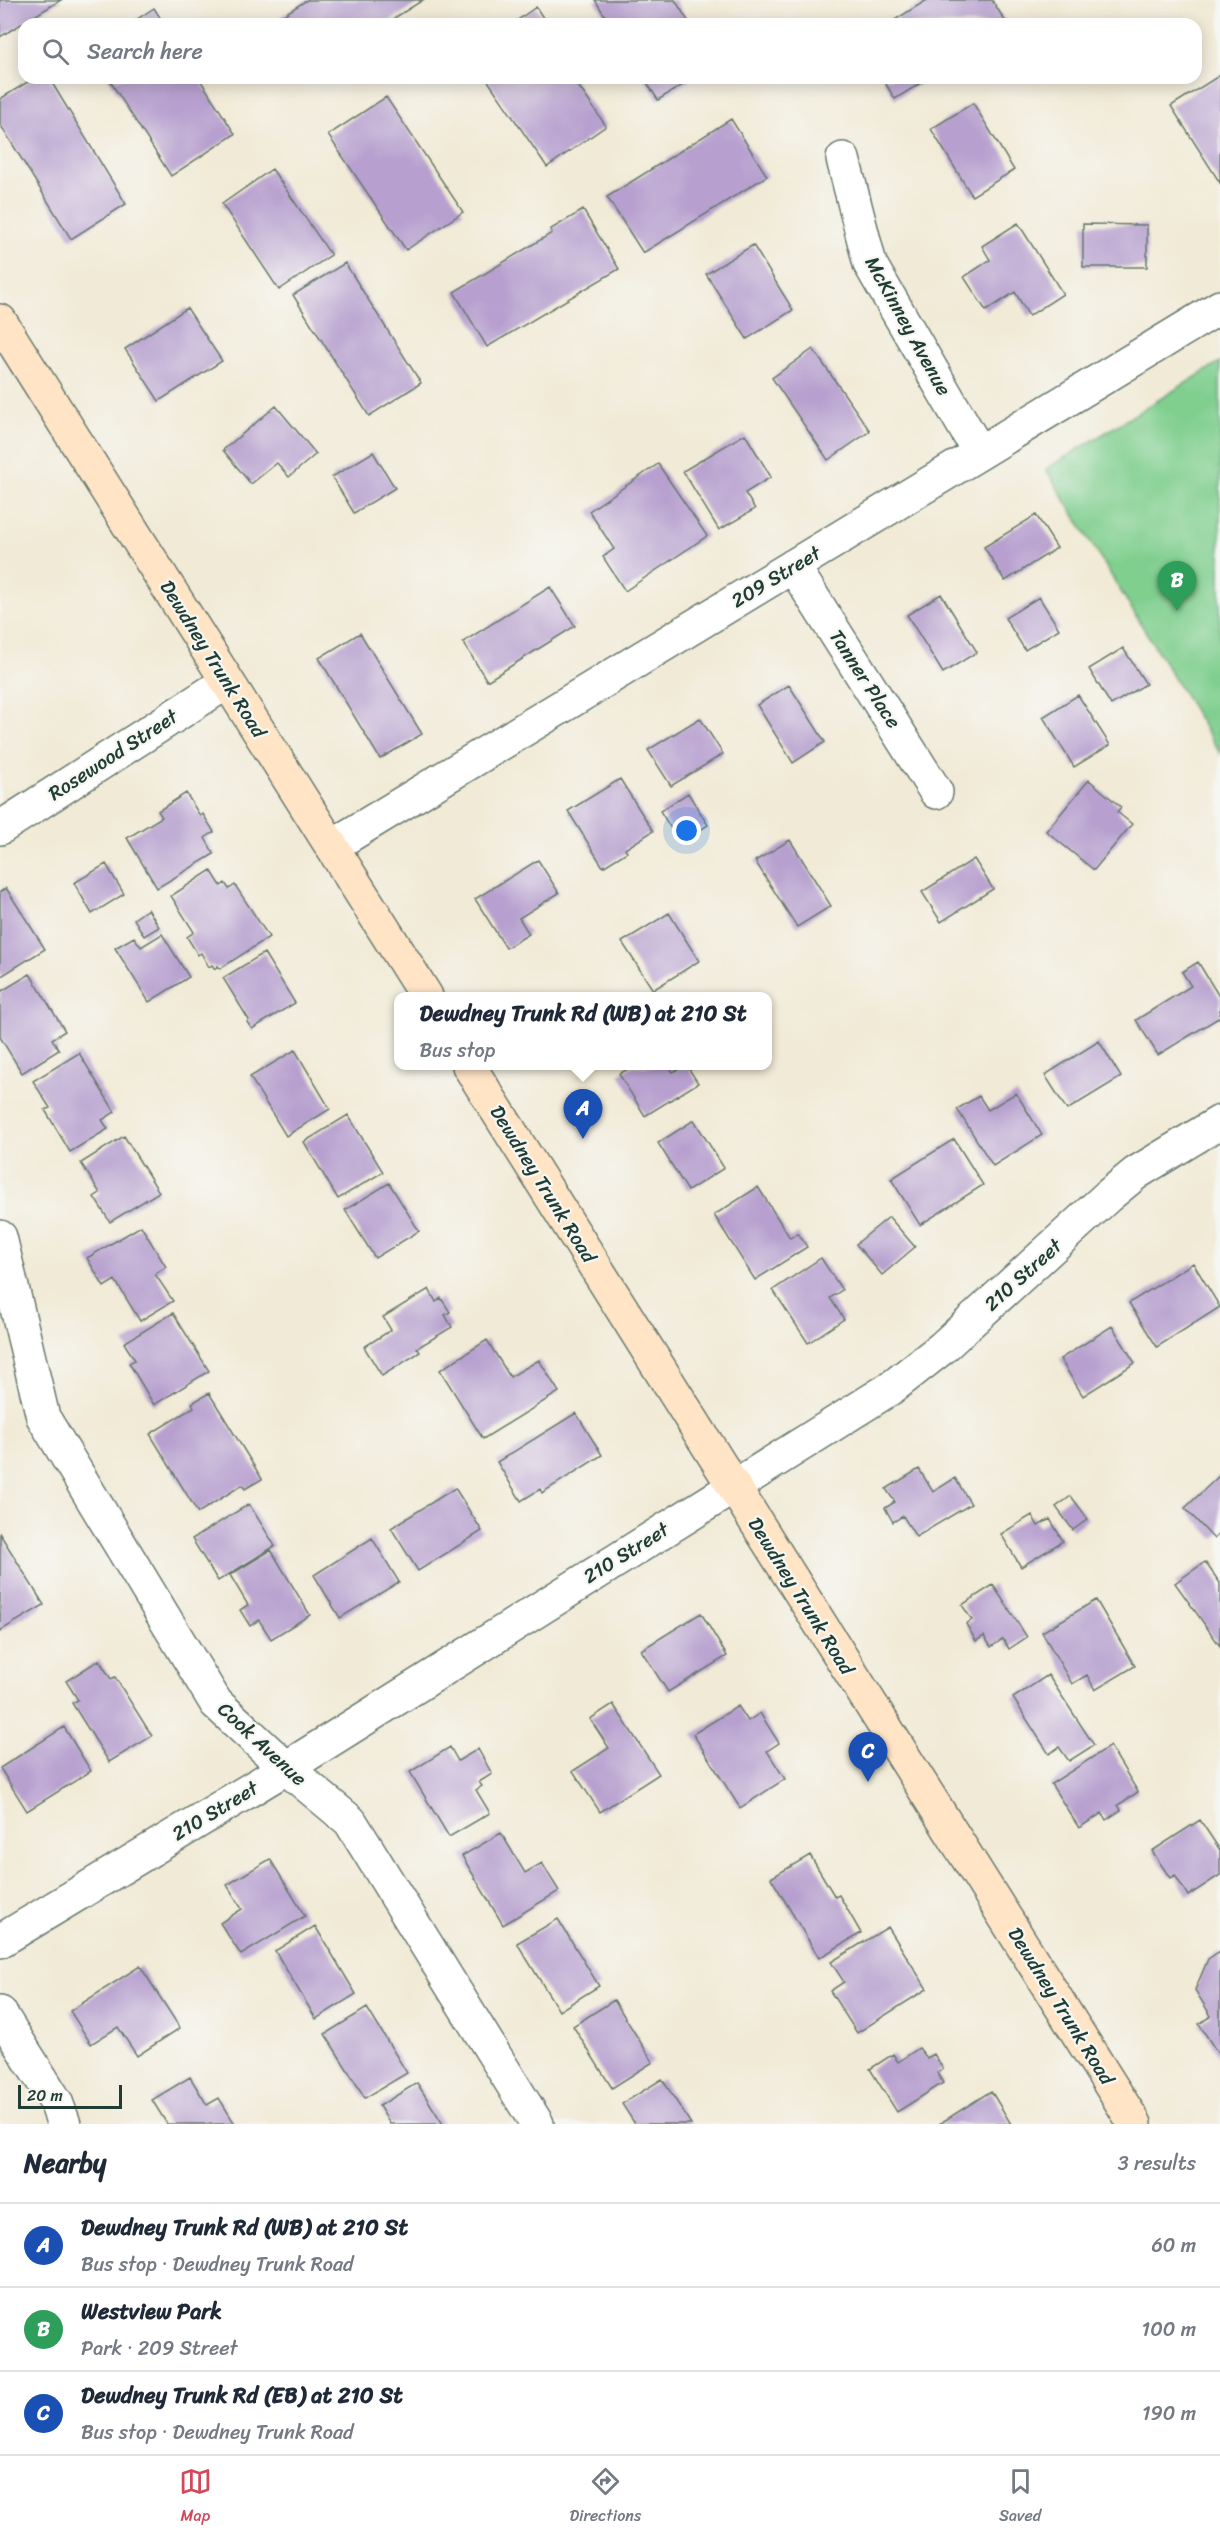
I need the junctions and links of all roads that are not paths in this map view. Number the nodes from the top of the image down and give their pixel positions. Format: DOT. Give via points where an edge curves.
graph roads {
  1 [pos="843,159"];
  2 [pos="1220,307"];
  3 [pos="0,321"];
  4 [pos="979,452"];
  5 [pos="793,566"];
  6 [pos="227,682"];
  7 [pos="936,792"];
  8 [pos="0,828"];
  9 [pos="332,846"];
  10 [pos="423,992"];
  11 [pos="472,1070"];
  12 [pos="1220,1122"];
  13 [pos="0,1237"];
  14 [pos="732,1486"];
  15 [pos="286,1768"];
  16 [pos="0,1941"];
  17 [pos="0,2013"];
  18 [pos="64,2124"];
  19 [pos="537,2124"];
  20 [pos="1135,2124"];
  1 -- 4 [label="street, McKinney Avenue" via="870,264"];
  2 -- 4 [label="street, 209 Street"];
  3 -- 6 [label="main road, Dewdney Trunk Road"];
  4 -- 5 [label="street, 209 Street"];
  5 -- 7 [label="street, Tanner Place"];
  5 -- 9 [label="street, 209 Street"];
  6 -- 8 [label="street, Rosewood Street"];
  6 -- 9 [label="main road, Dewdney Trunk Road"];
  9 -- 10 [label="main road, Dewdney Trunk Road"];
  11 -- 14 [label="main road, Dewdney Trunk Road"];
  12 -- 14 [label="street, 210 Street" via="1136,1173 942,1348 891,1388"];
  13 -- 15 [label="street, Cook Avenue" via="43,1418 216,1702"];
  14 -- 15 [label="street, 210 Street"];
  14 -- 20 [label="main road, Dewdney Trunk Road"];
  15 -- 16 [label="street, 210 Street"];
  15 -- 19 [label="street, Cook Avenue" via="350,1821"];
  17 -- 18 [label="street" via="56,2102"];
}
